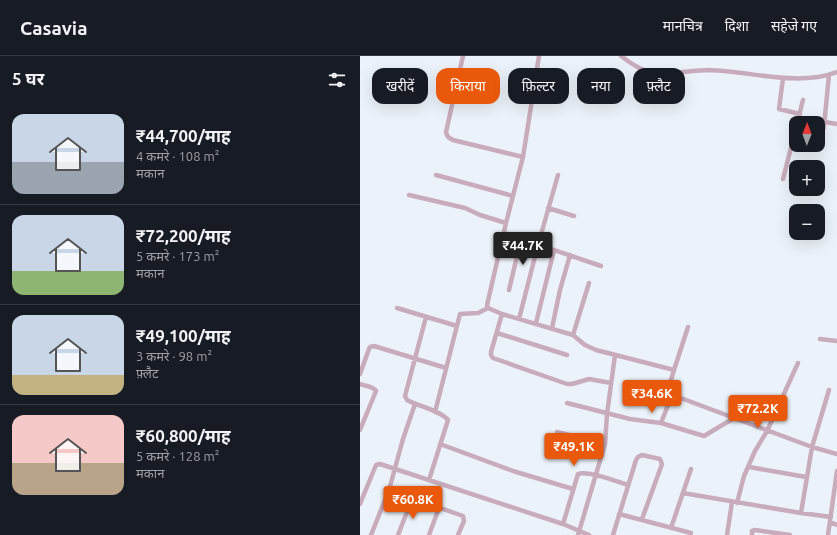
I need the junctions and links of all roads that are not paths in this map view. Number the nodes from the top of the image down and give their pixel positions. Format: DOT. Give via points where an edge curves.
graph roads {
  1 [pos="463,56"];
  2 [pos="539,56"];
  3 [pos="621,56"];
  4 [pos="837,72"];
  5 [pos="829,75"];
  6 [pos="783,78"];
  7 [pos="803,100"];
  8 [pos="800,114"];
  9 [pos="825,122"];
  10 [pos="837,124"];
  11 [pos="790,152"];
  12 [pos="523,157"];
  13 [pos="436,175"];
  14 [pos="558,175"];
  15 [pos="783,179"];
  16 [pos="409,195"];
  17 [pos="513,196"];
  18 [pos="548,208"];
  19 [pos="574,216"];
  20 [pos="506,223"];
  21 [pos="504,233"];
  22 [pos="521,239"];
  23 [pos="538,245"];
  24 [pos="554,250"];
  25 [pos="570,255"];
  26 [pos="601,266"];
  27 [pos="589,283"];
  28 [pos="509,290"];
  29 [pos="397,308"];
  30 [pos="488,308"];
  31 [pos="502,314"];
  32 [pos="426,317"];
  33 [pos="519,319"];
  34 [pos="536,323"];
  35 [pos="457,326"];
  36 [pos="688,326"];
  37 [pos="552,328"];
  38 [pos="497,332"];
  39 [pos="573,335"];
  40 [pos="820,339"];
  41 [pos="837,341"];
  42 [pos="615,355"];
  43 [pos="567,356"];
  44 [pos="415,358"];
  45 [pos="798,363"];
  46 [pos="446,368"];
  47 [pos="674,370"];
  48 [pos="360,374"];
  49 [pos="611,383"];
  50 [pos="360,384"];
  51 [pos="829,390"];
  52 [pos="672,395"];
  53 [pos="567,403"];
  54 [pos="415,404"];
  55 [pos="743,407"];
  56 [pos="435,412"];
  57 [pos="607,414"];
  58 [pos="773,417"];
  59 [pos="734,418"];
  60 [pos="661,423"];
  61 [pos="360,430"];
  62 [pos="767,431"];
  63 [pos="557,432"];
  64 [pos="440,444"];
  65 [pos="605,444"];
  66 [pos="812,448"];
  67 [pos="837,454"];
  68 [pos="749,467"];
  69 [pos="395,468"];
  70 [pos="691,469"];
  71 [pos="837,472"];
  72 [pos="597,475"];
  73 [pos="806,477"];
  74 [pos="429,480"];
  75 [pos="628,485"];
  76 [pos="389,490"];
  77 [pos="573,490"];
  78 [pos="683,493"];
  79 [pos="412,499"];
  80 [pos="732,502"];
  81 [pos="737,503"];
  82 [pos="835,503"];
  83 [pos="360,504"];
  84 [pos="439,508"];
  85 [pos="801,513"];
  86 [pos="619,514"];
  87 [pos="642,519"];
  88 [pos="830,519"];
  89 [pos="563,524"];
  90 [pos="837,525"];
  91 [pos="671,528"];
  92 [pos="579,533"];
  93 [pos="691,533"];
  94 [pos="778,534"];
  95 [pos="371,535"];
  96 [pos="398,535"];
  97 [pos="429,535"];
  98 [pos="458,535"];
  99 [pos="589,535"];
  100 [pos="613,535"];
  101 [pos="727,535"];
  102 [pos="752,535"];
  103 [pos="790,535"];
  104 [pos="828,535"];
  1 -- 12 [label="street" via="447,135 449,138"];
  2 -- 12 [label="street"];
  3 -- 6 [label="street" via="654,73 697,70"];
  4 -- 5 [label="street"];
  5 -- 6 [label="street"];
  5 -- 9 [label="street"];
  6 -- 8 [label="street" via="779,109"];
  7 -- 8 [label="street"];
  9 -- 10 [label="street"];
  11 -- 15 [label="street"];
  12 -- 17 [label="street"];
  13 -- 17 [label="street"];
  14 -- 18 [label="street"];
  16 -- 20 [label="street" via="465,208"];
  17 -- 20 [label="street"];
  18 -- 19 [label="street"];
  18 -- 23 [label="street"];
  20 -- 21 [label="street"];
  21 -- 22 [label="street"];
  21 -- 30 [label="street"];
  22 -- 23 [label="street"];
  22 -- 28 [label="street"];
  23 -- 24 [label="street"];
  23 -- 33 [label="street"];
  24 -- 25 [label="street"];
  24 -- 34 [label="street"];
  25 -- 26 [label="street"];
  25 -- 37 [label="street"];
  27 -- 39 [label="street"];
  29 -- 32 [label="street"];
  30 -- 31 [label="street"];
  30 -- 35 [label="street" via="478,314 461,313"];
  31 -- 33 [label="street"];
  31 -- 38 [label="street"];
  32 -- 35 [label="street"];
  32 -- 44 [label="street"];
  33 -- 34 [label="street"];
  34 -- 37 [label="street"];
  35 -- 46 [label="street"];
  36 -- 47 [label="street"];
  37 -- 39 [label="street"];
  38 -- 43 [label="street"];
  38 -- 49 [label="street" via="491,352 493,358 567,384 589,379"];
  39 -- 42 [label="street" via="590,348"];
  40 -- 41 [label="street"];
  42 -- 47 [label="street"];
  42 -- 49 [label="street"];
  44 -- 46 [label="street"];
  44 -- 48 [label="street" via="372,346"];
  44 -- 54 [label="street" via="405,396"];
  45 -- 58 [label="street"];
  46 -- 56 [label="street"];
  47 -- 52 [label="street" via="668,390"];
  49 -- 57 [label="street"];
  50 -- 61 [label="street" via="372,387 376,392"];
  51 -- 66 [label="street"];
  52 -- 59 [label="street"];
  52 -- 60 [label="street"];
  53 -- 57 [label="street"];
  54 -- 56 [label="street"];
  54 -- 69 [label="street"];
  55 -- 58 [label="street"];
  56 -- 64 [label="street" via="448,420"];
  57 -- 60 [label="street"];
  57 -- 65 [label="street"];
  58 -- 62 [label="street"];
  59 -- 60 [label="street" via="704,436"];
  59 -- 62 [label="street"];
  62 -- 66 [label="street"];
  62 -- 68 [label="street"];
  63 -- 65 [label="street"];
  64 -- 74 [label="street"];
  64 -- 77 [label="street"];
  65 -- 72 [label="street"];
  66 -- 67 [label="street"];
  66 -- 73 [label="street"];
  68 -- 73 [label="street"];
  68 -- 81 [label="street"];
  69 -- 74 [label="street"];
  69 -- 76 [label="street"];
  69 -- 83 [label="street" via="376,465"];
  70 -- 78 [label="street"];
  71 -- 82 [label="street"];
  72 -- 75 [label="street"];
  72 -- 77 [label="street" via="578,474"];
  72 -- 92 [label="street"];
  73 -- 85 [label="street"];
  74 -- 89 [label="street"];
  75 -- 86 [label="street"];
  75 -- 87 [label="street" via="638,457 642,455 660,459 662,462"];
  76 -- 79 [label="street"];
  76 -- 95 [label="street"];
  77 -- 89 [label="street"];
  78 -- 80 [label="street"];
  78 -- 91 [label="street"];
  79 -- 84 [label="street"];
  79 -- 96 [label="street"];
  80 -- 81 [label="street"];
  80 -- 101 [label="street"];
  81 -- 85 [label="street"];
  82 -- 88 [label="street"];
  84 -- 97 [label="street"];
  84 -- 98 [label="street" via="463,516 464,521"];
  85 -- 88 [label="street"];
  86 -- 87 [label="street"];
  86 -- 100 [label="street"];
  87 -- 91 [label="street"];
  88 -- 90 [label="street"];
  88 -- 104 [label="street"];
  89 -- 92 [label="street"];
  91 -- 93 [label="street"];
  92 -- 99 [label="street"];
  94 -- 102 [label="street" via="755,530 752,531"];
  94 -- 103 [label="street"];
}
